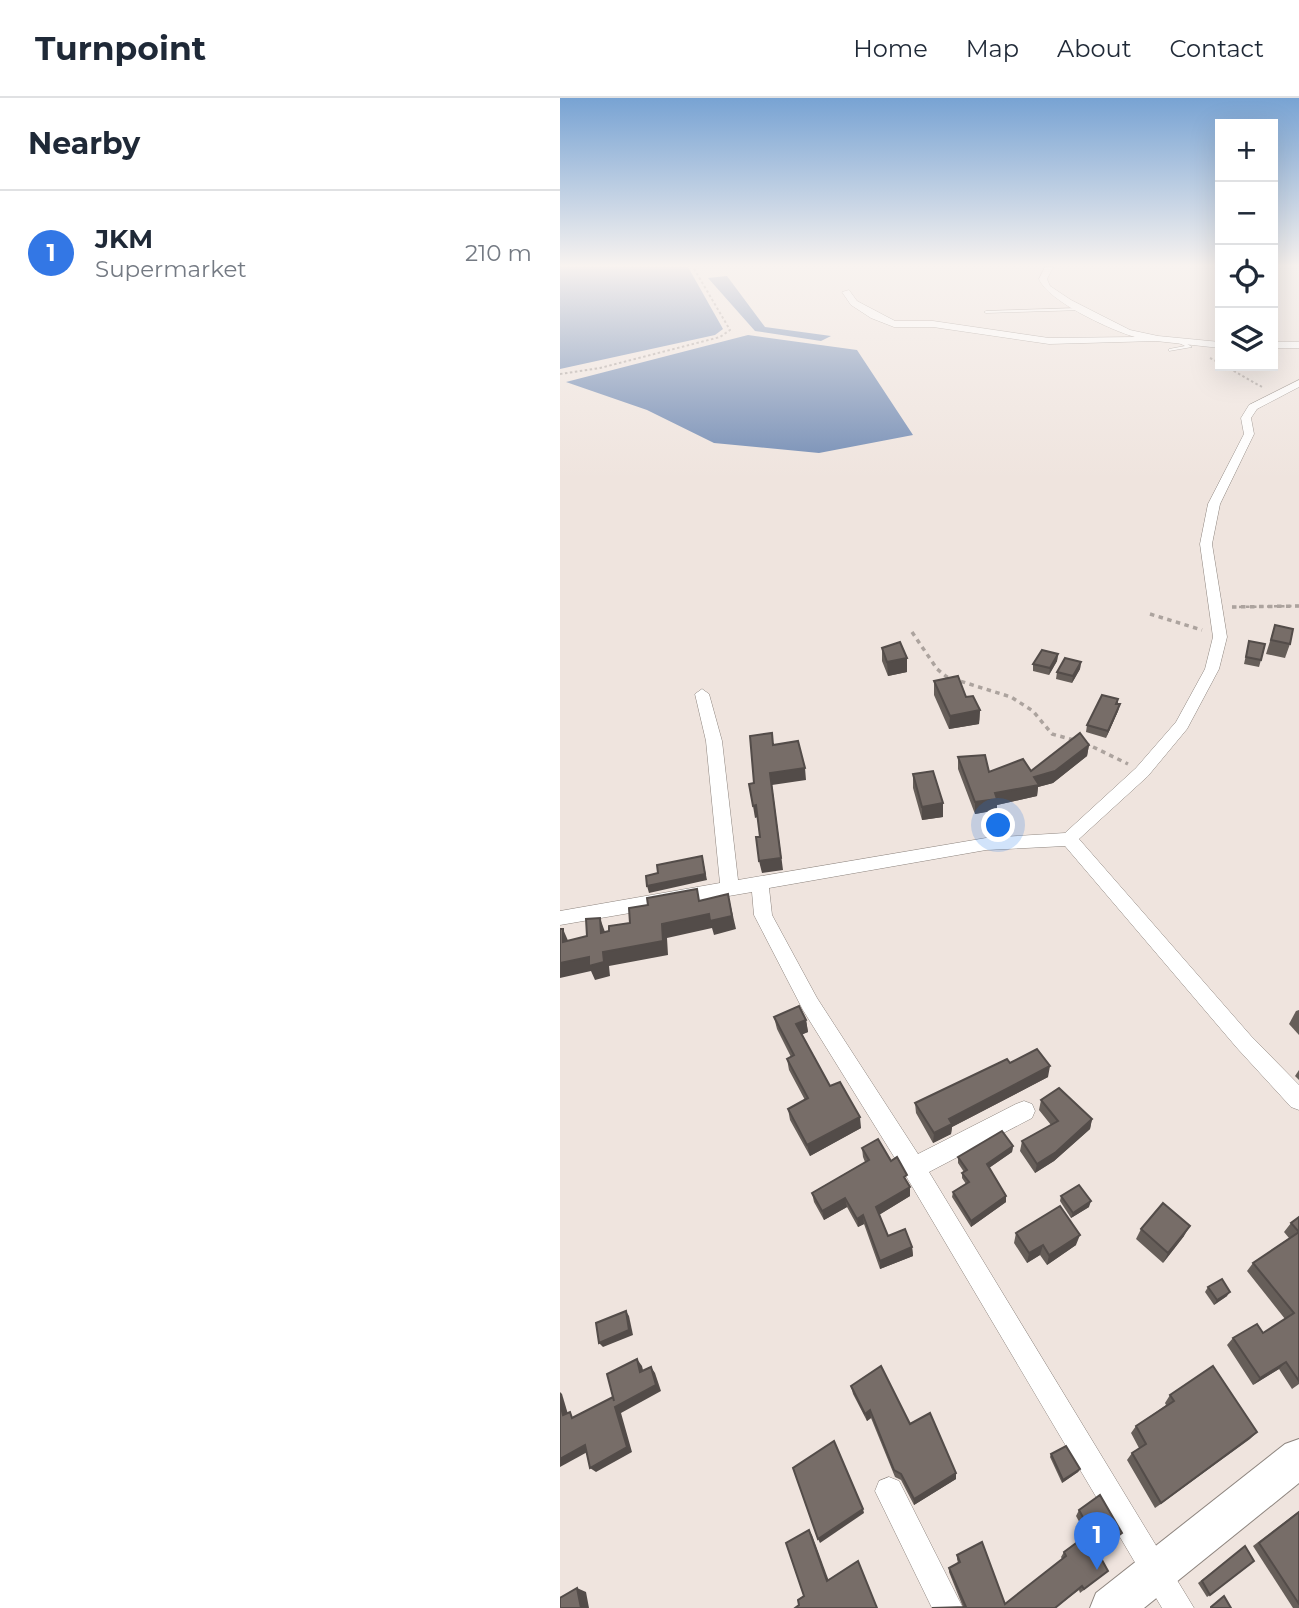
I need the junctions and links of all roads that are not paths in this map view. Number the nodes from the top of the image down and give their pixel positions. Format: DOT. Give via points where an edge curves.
graph roads {
  1 [pos="1024,337"];
  2 [pos="1148,337"];
  3 [pos="1154,339"];
  4 [pos="1178,341"];
  5 [pos="1215,345"];
  6 [pos="1278,345"];
  7 [pos="1299,345"];
  8 [pos="1171,350"];
  9 [pos="1299,383"];
  10 [pos="702,694"];
  11 [pos="1069,839"];
  12 [pos="760,884"];
  13 [pos="730,889"];
  14 [pos="560,918"];
  15 [pos="1299,1100"];
  16 [pos="1024,1111"];
  17 [pos="914,1168"];
  18 [pos="1299,1458"];
  19 [pos="889,1491"];
  20 [pos="1158,1572"];
  21 [pos="948,1608"];
  22 [pos="1111,1608"];
  23 [pos="1179,1608"];
  1 -- 3 [label="street"];
  2 -- 3 [label="street"];
  3 -- 4 [label="street"];
  4 -- 5 [label="street"];
  4 -- 8 [label="lane" via="1190,347"];
  6 -- 7 [label="street"];
  9 -- 11 [label="street" via="1253,407 1246,418 1249,435 1214,504 1206,544 1220,636 1212,669 1182,725 1142,772"];
  10 -- 13 [label="street" via="714,741"];
  11 -- 12 [label="street" via="986,844"];
  11 -- 15 [label="street"];
  12 -- 13 [label="street"];
  12 -- 17 [label="street" via="763,915 810,1004"];
  13 -- 14 [label="street"];
  16 -- 17 [label="street"];
  17 -- 20 [label="street"];
  18 -- 20 [label="main road"];
  19 -- 21 [label="street"];
  20 -- 22 [label="main road"];
  20 -- 23 [label="street"];
}
